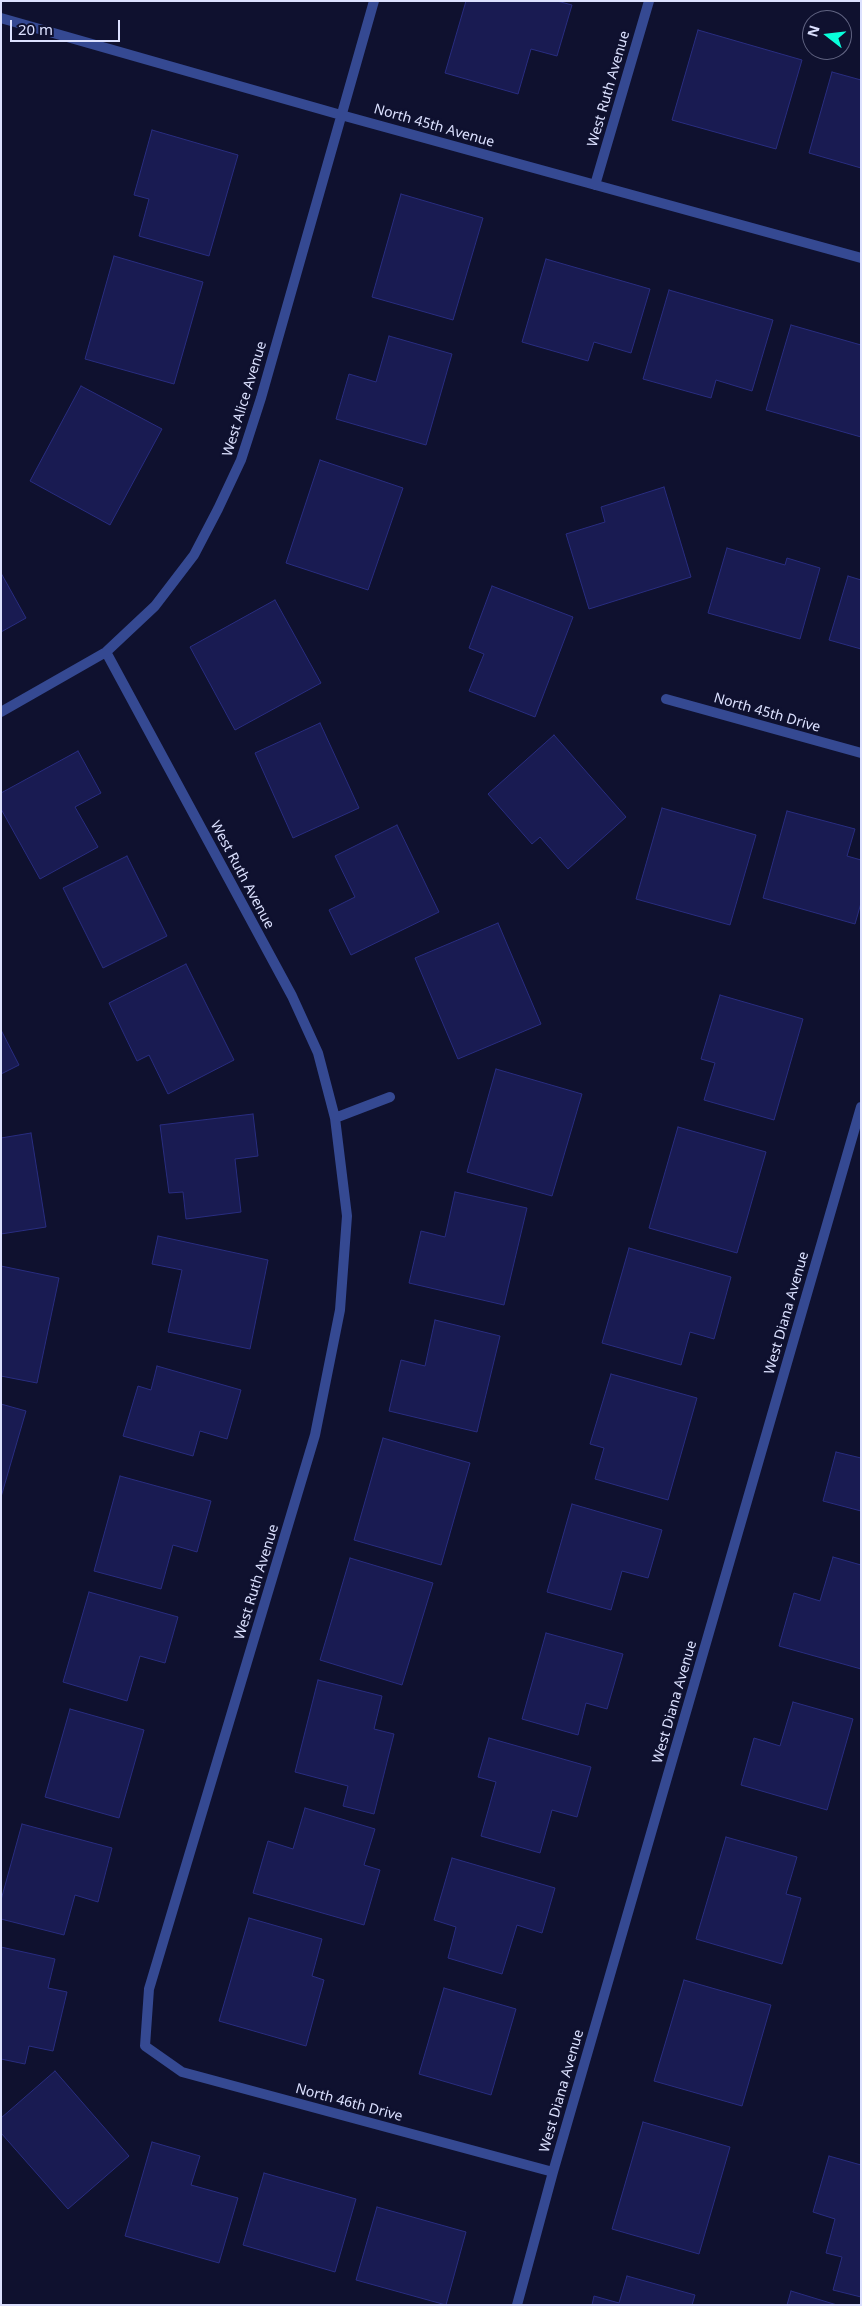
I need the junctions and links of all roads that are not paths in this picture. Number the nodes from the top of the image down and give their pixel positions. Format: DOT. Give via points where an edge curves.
graph roads {
  1 [pos="374,1"];
  2 [pos="649,1"];
  3 [pos="1,18"];
  4 [pos="341,115"];
  5 [pos="595,185"];
  6 [pos="861,258"];
  7 [pos="106,652"];
  8 [pos="666,699"];
  9 [pos="1,712"];
  10 [pos="861,753"];
  11 [pos="390,1097"];
  12 [pos="861,1107"];
  13 [pos="335,1118"];
  14 [pos="145,2046"];
  15 [pos="553,2172"];
  16 [pos="517,2305"];
  1 -- 4 [label="street, West Alice Avenue"];
  2 -- 5 [label="street, West Ruth Avenue"];
  3 -- 4 [label="street, North 45th Avenue"];
  4 -- 5 [label="street, North 45th Avenue"];
  4 -- 7 [label="street, West Alice Avenue" via="241,460 194,555 155,606"];
  5 -- 6 [label="street, North 45th Avenue"];
  7 -- 9 [label="street, West Alice Avenue"];
  7 -- 13 [label="street, West Ruth Avenue" via="292,996 318,1053"];
  8 -- 10 [label="street, North 45th Drive"];
  11 -- 13 [label="street"];
  12 -- 15 [label="street, West Diana Avenue"];
  13 -- 14 [label="street, West Ruth Avenue" via="347,1216 340,1310 315,1435 149,1989"];
  14 -- 15 [label="street, North 46th Drive" via="182,2072"];
  15 -- 16 [label="street, West Diana Avenue"];
}
